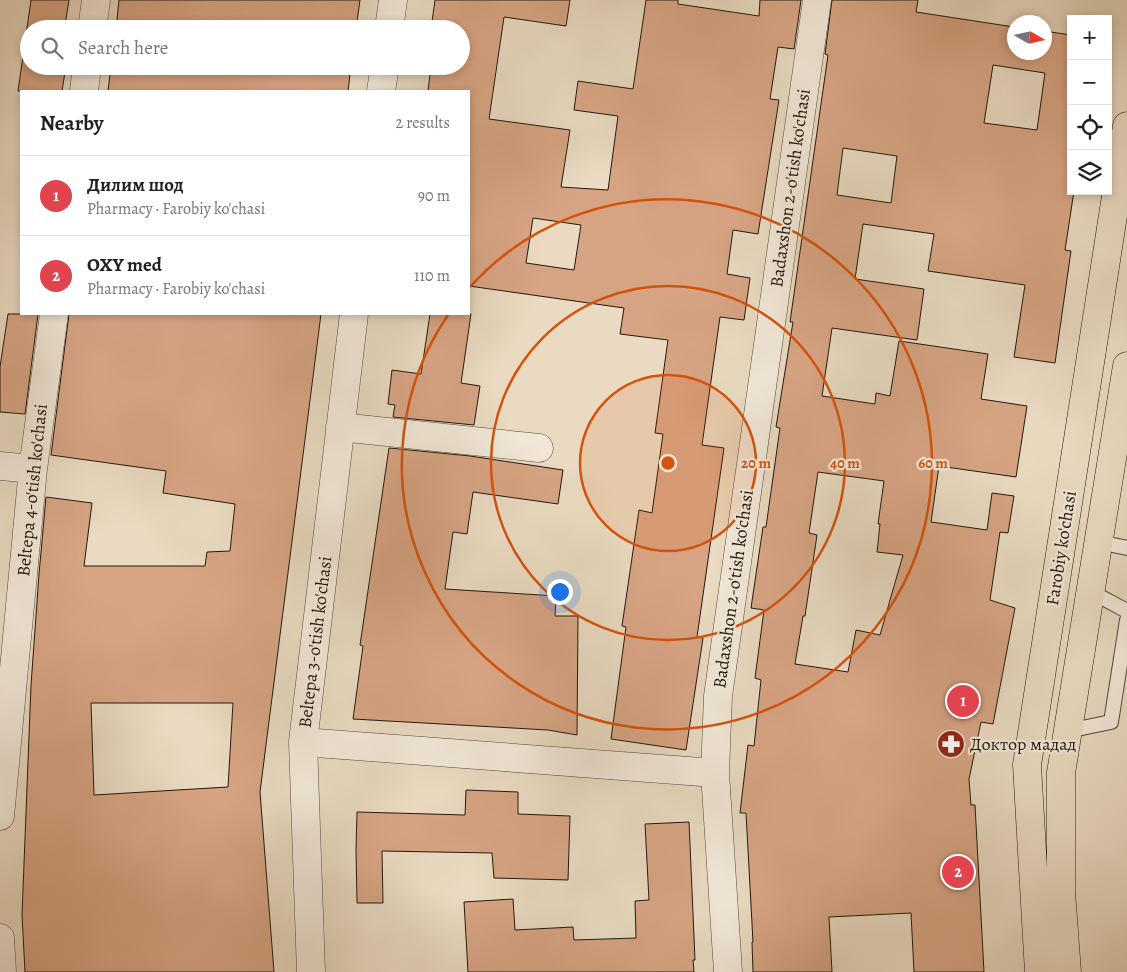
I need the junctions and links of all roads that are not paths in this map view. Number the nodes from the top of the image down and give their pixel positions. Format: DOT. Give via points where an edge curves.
graph roads {
  1 [pos="96,0"];
  2 [pos="393,0"];
  3 [pos="817,0"];
  4 [pos="93,20"];
  5 [pos="390,20"];
  6 [pos="86,75"];
  7 [pos="383,75"];
  8 [pos="84,90"];
  9 [pos="381,90"];
  10 [pos="1127,126"];
  11 [pos="54,315"];
  12 [pos="354,315"];
  13 [pos="1127,366"];
  14 [pos="340,428"];
  15 [pos="539,448"];
  16 [pos="0,466"];
  17 [pos="33,469"];
  18 [pos="1098,542"];
  19 [pos="1127,548"];
  20 [pos="1090,591"];
  21 [pos="1127,611"];
  22 [pos="1127,620"];
  23 [pos="1067,734"];
  24 [pos="303,742"];
  25 [pos="715,773"];
  26 [pos="0,816"];
  27 [pos="0,938"];
  28 [pos="2,972"];
  29 [pos="311,972"];
  30 [pos="728,972"];
  31 [pos="1039,972"];
  32 [pos="1067,972"];
  1 -- 4 [label="street"];
  2 -- 5 [label="street"];
  3 -- 25 [label="street, Badaxshon 2-o'tish ko'chasi" via="718,696"];
  6 -- 8 [label="street"];
  7 -- 9 [label="street"];
  10 -- 31 [label="main road, Farobiy ko'chasi" via="1027,766"];
  11 -- 17 [label="street, Beltepa 4-o'tish ko'chasi"];
  12 -- 14 [label="street, Beltepa 3-o'tish ko'chasi"];
  13 -- 18 [label="main road, Farobiy ko'chasi"];
  14 -- 15 [label="street"];
  14 -- 24 [label="street, Beltepa 3-o'tish ko'chasi"];
  16 -- 17 [label="street"];
  17 -- 26 [label="street, Beltepa 4-o'tish ko'chasi"];
  18 -- 19 [label="lane"];
  18 -- 20 [label="main road, Farobiy ko'chasi"];
  20 -- 21 [label="lane"];
  20 -- 23 [label="main road, Farobiy ko'chasi"];
  22 -- 23 [label="lane" via="1111,722"];
  23 -- 32 [label="main road, Farobiy ko'chasi" via="1061,773 1061,892"];
  24 -- 25 [label="street"];
  24 -- 29 [label="street, Beltepa 3-o'tish ko'chasi"];
  25 -- 30 [label="street, Badaxshon 2-o'tish ko'chasi"];
  27 -- 28 [label="street"];
}
